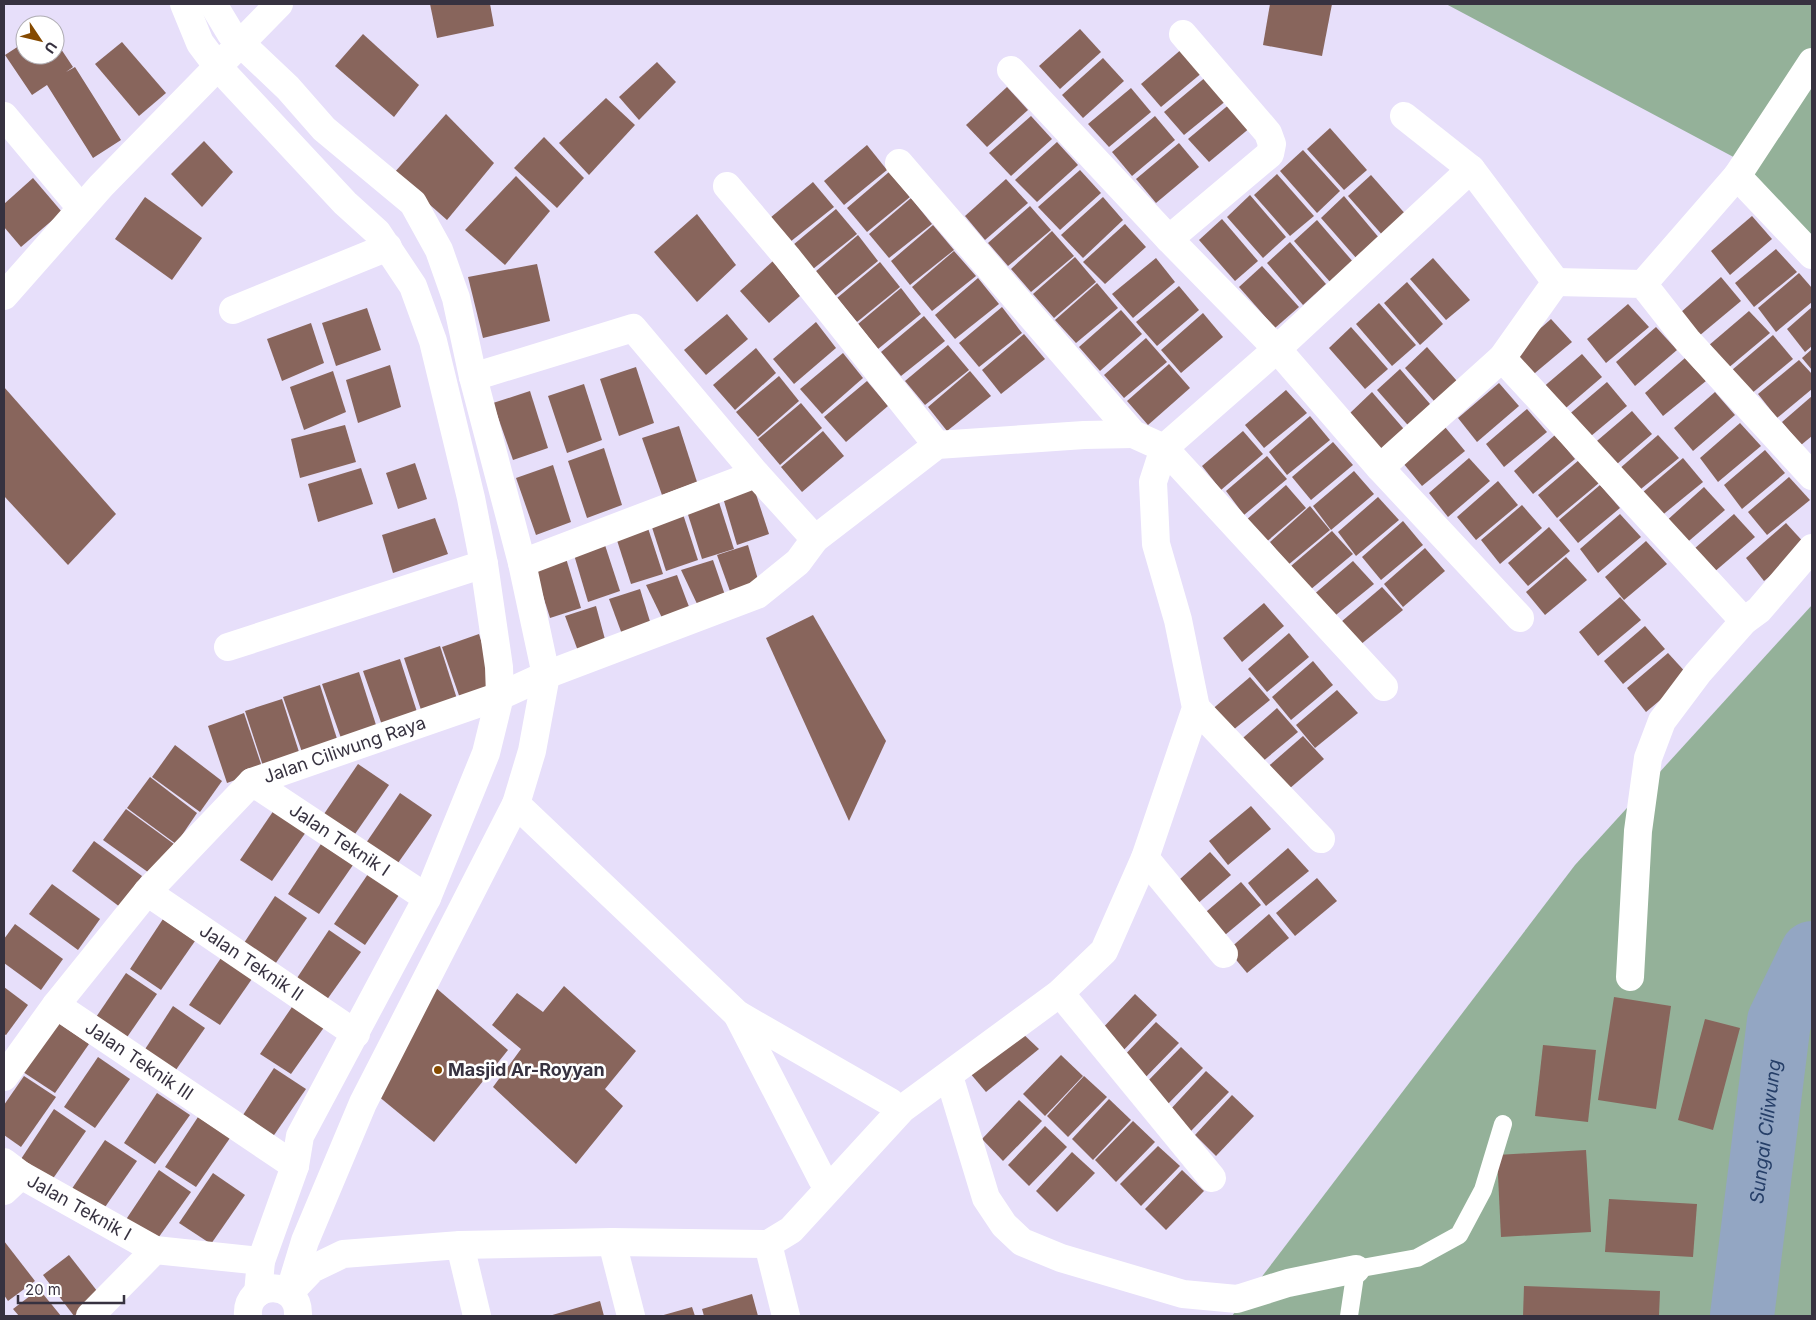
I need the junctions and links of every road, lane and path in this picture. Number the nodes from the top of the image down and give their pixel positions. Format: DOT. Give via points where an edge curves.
graph roads {
  1 [pos="184,4"];
  2 [pos="214,4"];
  3 [pos="279,4"];
  4 [pos="1183,34"];
  5 [pos="242,42"];
  6 [pos="1812,62"];
  7 [pos="218,67"];
  8 [pos="1011,70"];
  9 [pos="4,116"];
  10 [pos="1404,116"];
  11 [pos="899,163"];
  12 [pos="1471,169"];
  13 [pos="1737,176"];
  14 [pos="727,186"];
  15 [pos="81,208"];
  16 [pos="1169,239"];
  17 [pos="388,247"];
  18 [pos="1812,255"];
  19 [pos="1556,282"];
  20 [pos="1643,284"];
  21 [pos="4,296"];
  22 [pos="233,310"];
  23 [pos="1277,349"];
  24 [pos="1502,358"];
  25 [pos="473,377"];
  26 [pos="1132,434"];
  27 [pos="937,446"];
  28 [pos="1164,448"];
  29 [pos="1380,468"];
  30 [pos="756,474"];
  31 [pos="1812,476"];
  32 [pos="815,539"];
  33 [pos="1812,548"];
  34 [pos="522,563"];
  35 [pos="484,564"];
  36 [pos="1520,618"];
  37 [pos="1744,621"];
  38 [pos="228,648"];
  39 [pos="546,675"];
  40 [pos="1384,687"];
  41 [pos="500,696"];
  42 [pos="1196,708"];
  43 [pos="252,782"];
  44 [pos="516,804"];
  45 [pos="1321,839"];
  46 [pos="1144,858"];
  47 [pos="148,892"];
  48 [pos="427,898"];
  49 [pos="1224,954"];
  50 [pos="1630,977"];
  51 [pos="1060,993"];
  52 [pos="56,1005"];
  53 [pos="737,1014"];
  54 [pos="356,1034"];
  55 [pos="949,1076"];
  56 [pos="4,1077"];
  57 [pos="890,1102"];
  58 [pos="1503,1124"];
  59 [pos="295,1166"];
  60 [pos="10,1176"];
  61 [pos="1212,1178"];
  62 [pos="822,1179"];
  63 [pos="612,1242"];
  64 [pos="460,1245"];
  65 [pos="769,1249"];
  66 [pos="155,1250"];
  67 [pos="261,1261"];
  68 [pos="1356,1269"];
  69 [pos="253,1305"];
  70 [pos="294,1305"];
  71 [pos="90,1316"];
  72 [pos="477,1316"];
  73 [pos="631,1316"];
  74 [pos="786,1316"];
  75 [pos="1349,1316"];
  1 -- 7 [label="street" via="200,43"];
  2 -- 5 [label="street" via="231,34"];
  3 -- 5 [label="street"];
  4 -- 16 [label="street" via="1268,133 1272,144 1270,154"];
  5 -- 7 [label="street"];
  5 -- 25 [label="street" via="324,129 413,203 439,250 456,298"];
  6 -- 13 [label="street"];
  7 -- 15 [label="street"];
  7 -- 17 [label="street"];
  8 -- 16 [label="street"];
  9 -- 15 [label="street"];
  10 -- 12 [label="street"];
  11 -- 26 [label="street"];
  12 -- 19 [label="street"];
  12 -- 23 [label="street"];
  13 -- 18 [label="street"];
  13 -- 20 [label="street"];
  14 -- 27 [label="street"];
  15 -- 21 [label="street"];
  16 -- 23 [label="street"];
  17 -- 22 [label="street"];
  17 -- 35 [label="street" via="413,286 432,341 457,435"];
  19 -- 20 [label="street"];
  19 -- 24 [label="street"];
  20 -- 31 [label="street" via="1687,340"];
  23 -- 28 [label="street"];
  23 -- 29 [label="street"];
  24 -- 29 [label="street"];
  24 -- 37 [label="street"];
  25 -- 30 [label="street" via="633,328"];
  25 -- 34 [label="street"];
  26 -- 27 [label="street"];
  26 -- 28 [label="street"];
  27 -- 32 [label="street, Jalan Ciliwung Raya"];
  28 -- 40 [label="street"];
  28 -- 42 [label="street" via="1153,482 1156,544 1178,620"];
  29 -- 36 [label="street"];
  30 -- 32 [label="street"];
  30 -- 34 [label="street"];
  32 -- 39 [label="street, Jalan Ciliwung Raya" via="798,562 757,595"];
  33 -- 37 [label="street" via="1759,610"];
  34 -- 39 [label="street"];
  35 -- 38 [label="street"];
  35 -- 41 [label="street"];
  37 -- 50 [label="street" via="1662,720 1648,758 1638,831"];
  39 -- 41 [label="street, Jalan Ciliwung Raya"];
  39 -- 44 [label="street" via="532,751"];
  41 -- 43 [label="street, Jalan Ciliwung Raya"];
  41 -- 48 [label="street" via="486,753"];
  42 -- 45 [label="street"];
  42 -- 46 [label="street"];
  43 -- 47 [label="street, Jalan Ciliwung Raya"];
  43 -- 48 [label="street, Jalan Teknik I"];
  44 -- 53 [label="street"];
  44 -- 70 [label="street" via="363,1103 305,1241"];
  46 -- 49 [label="street"];
  46 -- 51 [label="street" via="1104,951"];
  47 -- 52 [label="street, Jalan Ciliwung Raya"];
  47 -- 54 [label="street, Jalan Teknik II"];
  48 -- 54 [label="street"];
  51 -- 55 [label="street"];
  51 -- 61 [label="street"];
  52 -- 56 [label="street"];
  52 -- 59 [label="street, Jalan Teknik III"];
  53 -- 57 [label="street"];
  53 -- 62 [label="street"];
  54 -- 59 [label="street" via="300,1136"];
  55 -- 65 [label="street" via="902,1109 791,1230"];
  55 -- 68 [label="street" via="986,1198 1004,1225 1022,1242 1061,1258 1183,1294 1237,1299 1288,1283"];
  58 -- 68 [label="lane" via="1483,1190 1459,1235 1417,1258"];
  59 -- 67 [label="street"];
  60 -- 66 [label="street, Jalan Teknik I"];
  63 -- 64 [label="street"];
  63 -- 65 [label="street"];
  63 -- 73 [label="street"];
  64 -- 70 [label="street" via="343,1254 312,1269"];
  64 -- 72 [label="street"];
  65 -- 74 [label="street"];
  66 -- 67 [label="street, Jalan Teknik I"];
  66 -- 71 [label="street, Jalan Teknik I"];
  67 -- 69 [label="street"];
  68 -- 75 [label="lane"];
  69 -- 70 [label="street" via="274,1288"];
}
